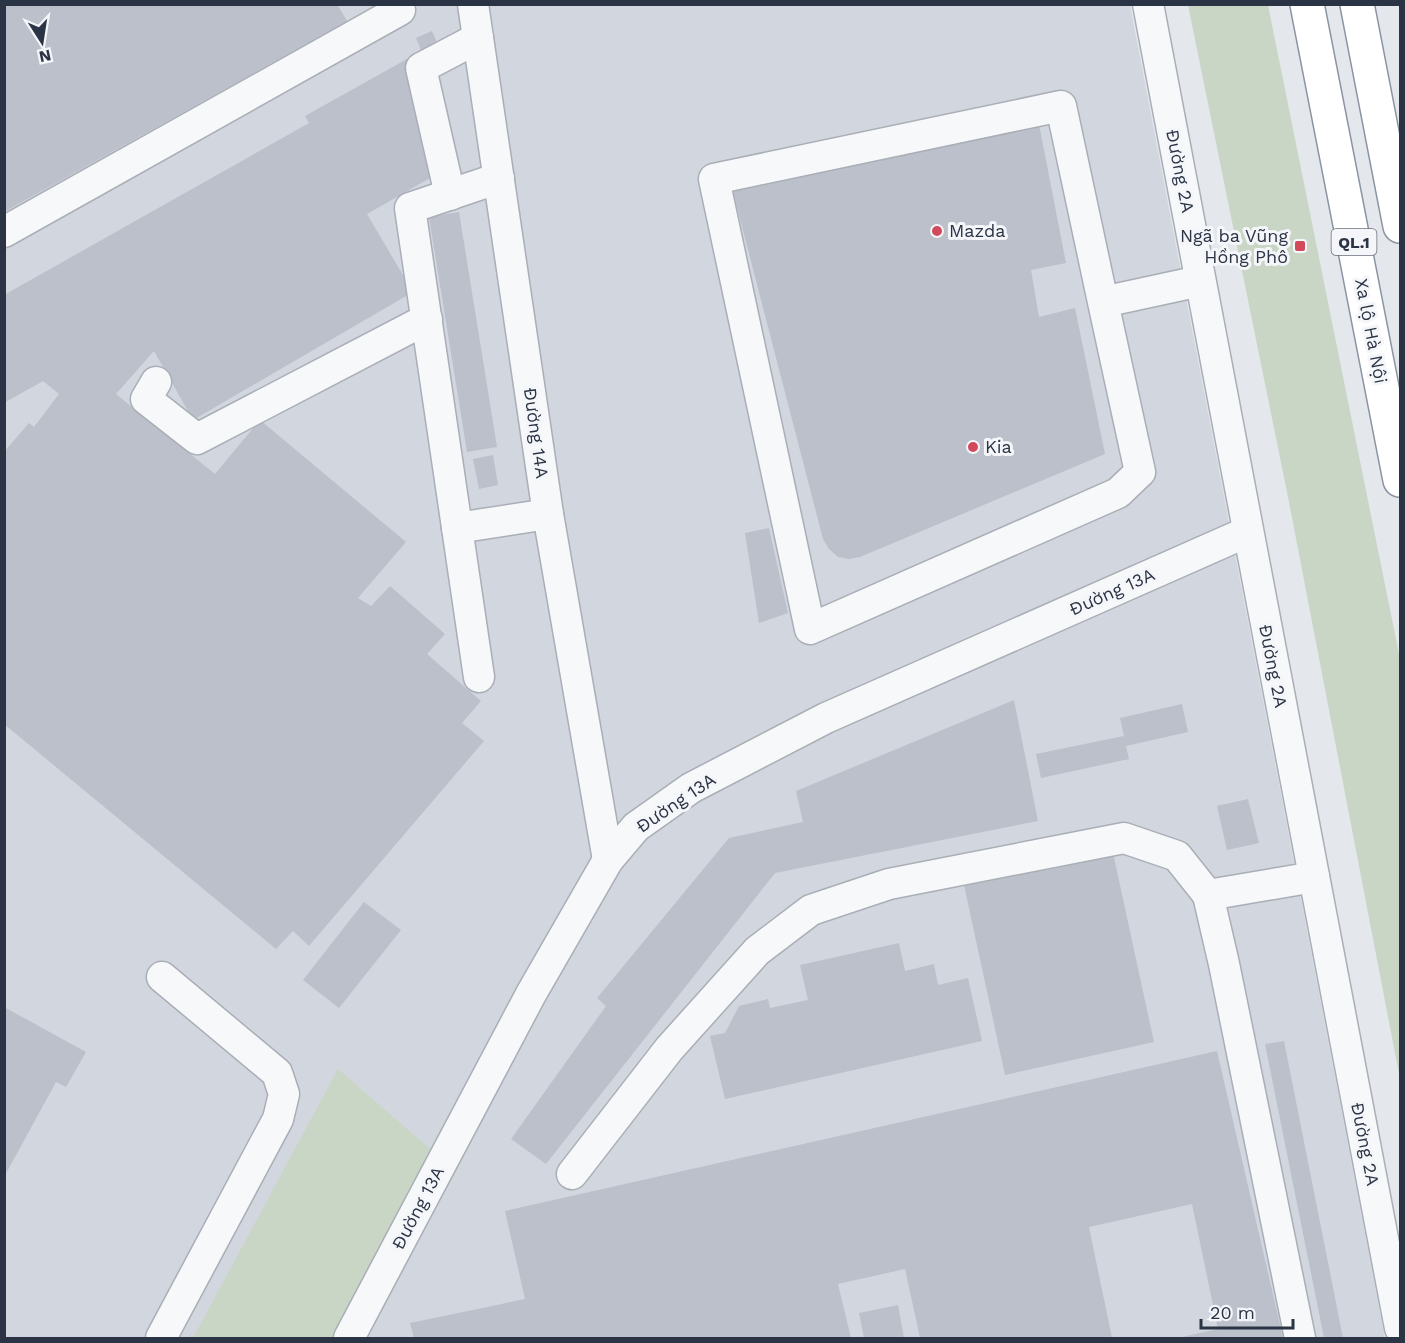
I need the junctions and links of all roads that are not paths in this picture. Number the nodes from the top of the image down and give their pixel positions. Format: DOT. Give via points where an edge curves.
graph roads {
  1 [pos="473,4"];
  2 [pos="1148,4"];
  3 [pos="1307,4"];
  4 [pos="1357,4"];
  5 [pos="404,6"];
  6 [pos="478,38"];
  7 [pos="499,178"];
  8 [pos="450,195"];
  9 [pos="1401,226"];
  10 [pos="4,232"];
  11 [pos="1200,280"];
  12 [pos="1103,302"];
  13 [pos="427,319"];
  14 [pos="156,382"];
  15 [pos="1401,480"];
  16 [pos="548,514"];
  17 [pos="457,528"];
  18 [pos="1247,532"];
  19 [pos="479,677"];
  20 [pos="608,860"];
  21 [pos="1314,877"];
  22 [pos="1208,895"];
  23 [pos="162,977"];
  24 [pos="572,1174"];
  25 [pos="1401,1328"];
  26 [pos="161,1338"];
  27 [pos="350,1338"];
  28 [pos="1300,1338"];
  1 -- 6 [label="street, Đường 14A"];
  2 -- 11 [label="street, Đường 2A"];
  3 -- 15 [label="highway, Xa lộ Hà Nội / QL.1"];
  4 -- 9 [label="highway, QL.1"];
  5 -- 10 [label="street"];
  6 -- 7 [label="street, Đường 14A"];
  6 -- 8 [label="street" via="422,68"];
  7 -- 8 [label="street"];
  7 -- 16 [label="street, Đường 14A"];
  8 -- 13 [label="street" via="410,208"];
  11 -- 12 [label="street"];
  11 -- 18 [label="street, Đường 2A"];
  12 -- 12 [label="street" via="1061,106 714,179 810,629 1118,493 1140,472"];
  13 -- 14 [label="street" via="197,439 146,399"];
  13 -- 17 [label="street"];
  16 -- 17 [label="street"];
  16 -- 20 [label="street, Đường 14A"];
  17 -- 19 [label="street"];
  18 -- 20 [label="street, Đường 13A" via="826,718 691,788 636,827"];
  18 -- 21 [label="street, Đường 2A"];
  20 -- 27 [label="street, Đường 13A" via="531,994"];
  21 -- 22 [label="street"];
  21 -- 25 [label="street, Đường 2A"];
  22 -- 24 [label="street" via="1177,856 1124,837 889,884 811,910 757,951 669,1049"];
  22 -- 28 [label="street"];
  23 -- 26 [label="street" via="277,1073 285,1094 278,1119"];
}
